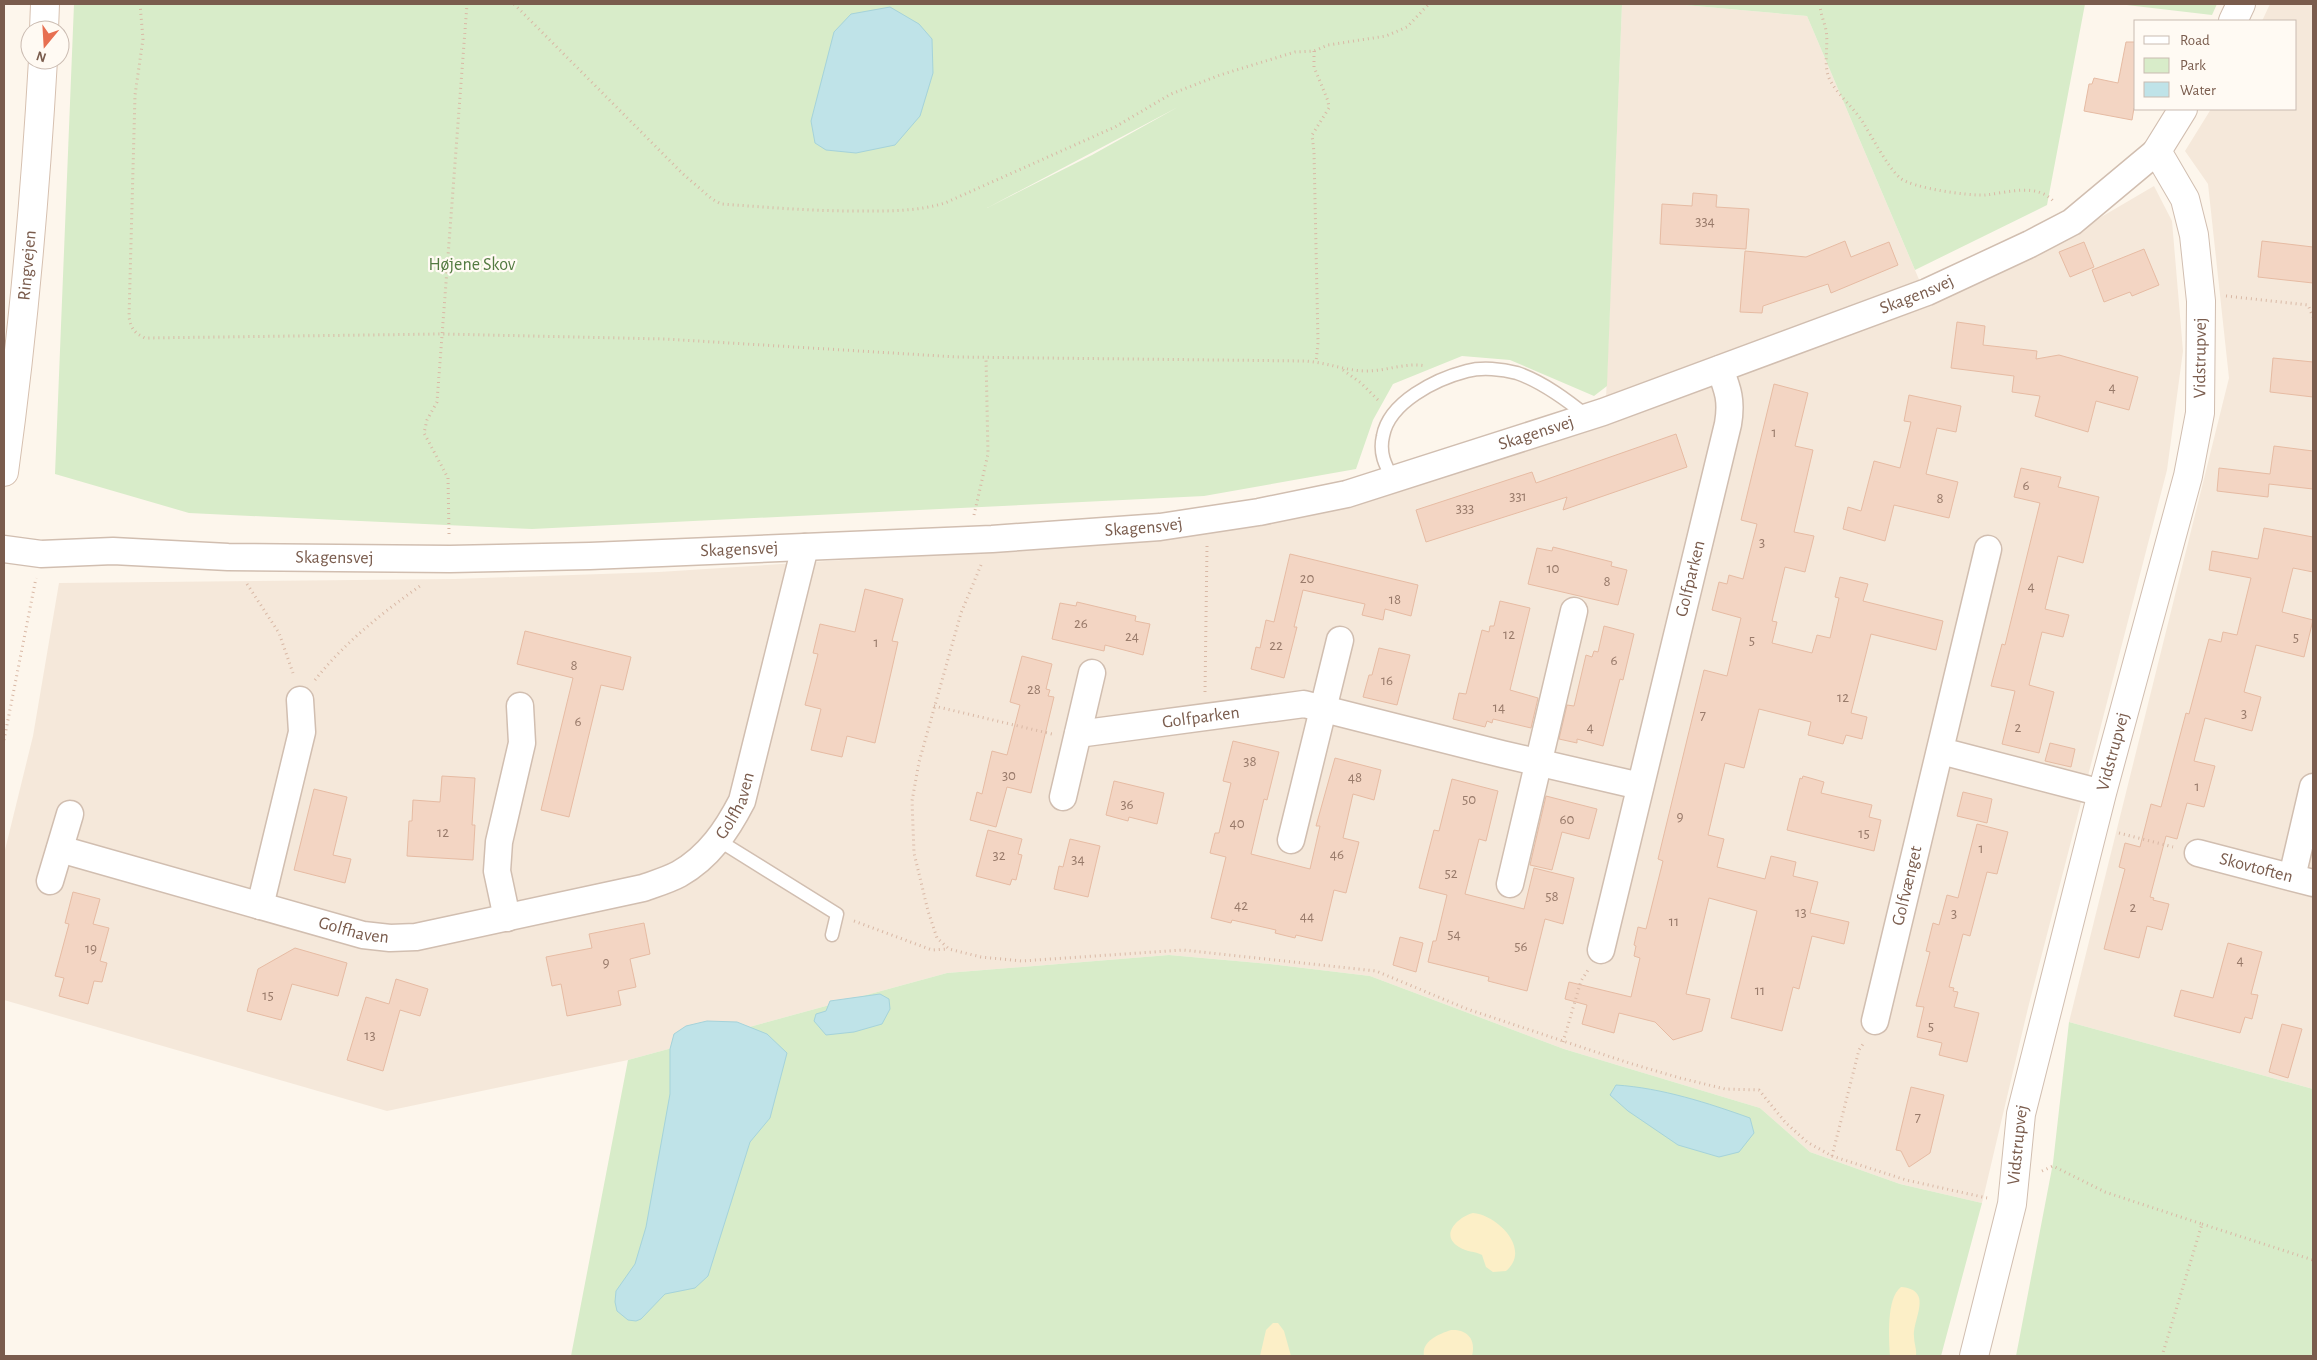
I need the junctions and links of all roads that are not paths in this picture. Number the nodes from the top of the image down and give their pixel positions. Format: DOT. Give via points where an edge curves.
graph roads {
  1 [pos="46,4"];
  2 [pos="2241,4"];
  3 [pos="45,20"];
  4 [pos="2233,20"];
  5 [pos="42,70"];
  6 [pos="2182,110"];
  7 [pos="2157,151"];
  8 [pos="1720,369"];
  9 [pos="1588,417"];
  10 [pos="4,472"];
  11 [pos="1393,479"];
  12 [pos="805,547"];
  13 [pos="4,549"];
  14 [pos="1988,550"];
  15 [pos="1574,611"];
  16 [pos="1340,640"];
  17 [pos="1092,673"];
  18 [pos="300,700"];
  19 [pos="520,706"];
  20 [pos="1324,709"];
  21 [pos="1078,734"];
  22 [pos="1941,751"];
  23 [pos="1538,762"];
  24 [pos="1640,786"];
  25 [pos="2313,787"];
  26 [pos="2102,793"];
  27 [pos="1063,797"];
  28 [pos="70,814"];
  29 [pos="718,840"];
  30 [pos="1291,840"];
  31 [pos="60,849"];
  32 [pos="2198,853"];
  33 [pos="2303,880"];
  34 [pos="50,881"];
  35 [pos="1510,884"];
  36 [pos="260,906"];
  37 [pos="507,918"];
  38 [pos="832,935"];
  39 [pos="1601,950"];
  40 [pos="1876,1021"];
  41 [pos="1974,1356"];
  1 -- 3 [label="street"];
  2 -- 4 [label="street"];
  5 -- 10 [label="street, Ringvejen" via="19,353"];
  6 -- 7 [label="street, Skagensvej"];
  7 -- 8 [label="street, Skagensvej" via="2072,222 2030,244 1927,292"];
  7 -- 26 [label="street, Vidstrupvej" via="2185,199 2194,235 2201,293 2200,412 2188,476"];
  8 -- 9 [label="street, Skagensvej"];
  8 -- 24 [label="street, Golfparken" via="1731,407 1728,424"];
  9 -- 11 [label="street, Skagensvej"];
  9 -- 11 [label="lane" via="1538,383 1516,373 1469,370 1408,399 1390,417 1382,449 1383,461"];
  11 -- 12 [label="street, Skagensvej" via="1347,494 1160,527 980,540"];
  12 -- 13 [label="street, Skagensvej" via="450,559 228,557 113,551 40,554"];
  12 -- 29 [label="street, Golfhaven" via="742,801"];
  14 -- 22 [label="street, Golfvænget"];
  15 -- 23 [label="street"];
  16 -- 20 [label="street"];
  17 -- 21 [label="street"];
  18 -- 36 [label="street" via="302,732"];
  19 -- 37 [label="street" via="522,743 499,842 497,871"];
  20 -- 21 [label="street, Golfparken" via="1304,704"];
  20 -- 23 [label="street, Golfparken"];
  20 -- 30 [label="street"];
  21 -- 27 [label="street"];
  22 -- 26 [label="street"];
  22 -- 40 [label="street, Golfvænget"];
  23 -- 24 [label="street, Golfparken"];
  23 -- 35 [label="street"];
  24 -- 39 [label="street, Golfparken"];
  25 -- 33 [label="street"];
  26 -- 41 [label="street, Vidstrupvej" via="2022,1114 2012,1204"];
  28 -- 31 [label="street"];
  29 -- 37 [label="street, Golfhaven" via="703,857 678,874 643,888"];
  29 -- 38 [label="lane" via="837,914"];
  31 -- 34 [label="street"];
  31 -- 36 [label="street, Golfhaven"];
  32 -- 33 [label="street, Skovtoften"];
  36 -- 37 [label="street, Golfhaven" via="363,935 390,938 416,937"];
}
